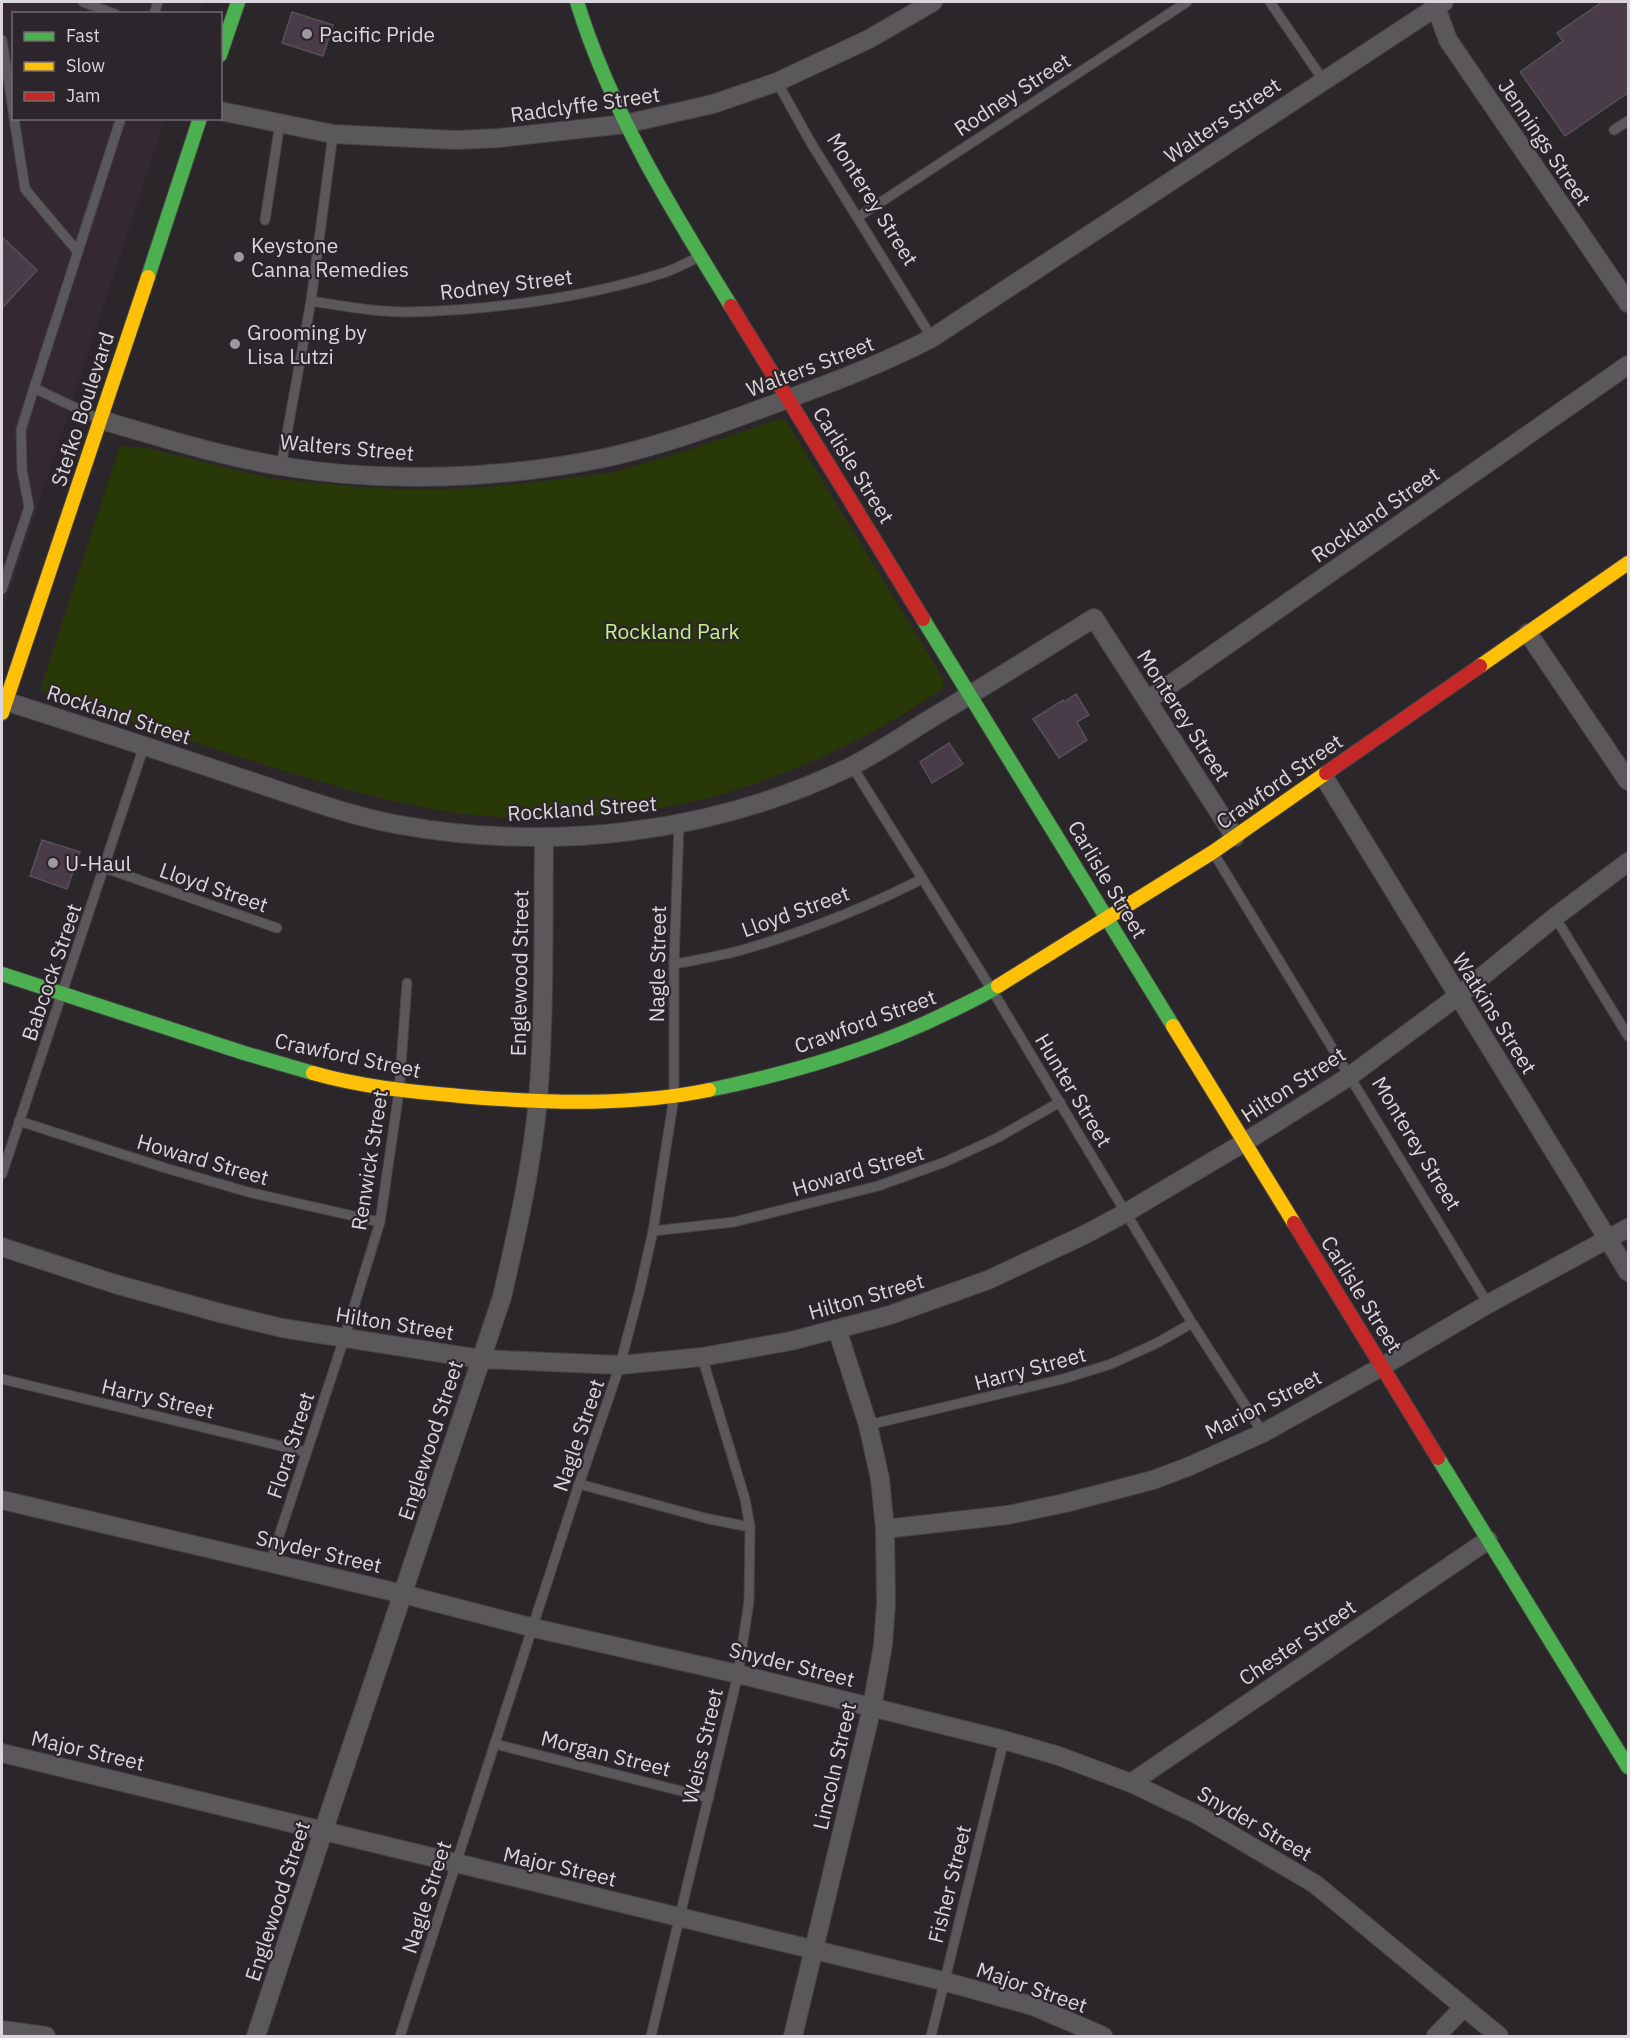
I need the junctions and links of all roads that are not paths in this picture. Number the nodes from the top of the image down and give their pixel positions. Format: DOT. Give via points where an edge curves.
graph roads {
  1 [pos="83,2"];
  2 [pos="238,2"];
  3 [pos="577,2"];
  4 [pos="933,2"];
  5 [pos="1187,2"];
  6 [pos="1270,2"];
  7 [pos="1438,3"];
  8 [pos="110,12"];
  9 [pos="2,40"];
  10 [pos="222,51"];
  11 [pos="1323,80"];
  12 [pos="777,82"];
  13 [pos="12,105"];
  14 [pos="222,111"];
  15 [pos="14,120"];
  16 [pos="120,120"];
  17 [pos="199,120"];
  18 [pos="1629,121"];
  19 [pos="280,123"];
  20 [pos="625,124"];
  21 [pos="1614,130"];
  22 [pos="333,134"];
  23 [pos="858,217"];
  24 [pos="265,220"];
  25 [pos="78,252"];
  26 [pos="699,257"];
  27 [pos="311,301"];
  28 [pos="1629,303"];
  29 [pos="932,338"];
  30 [pos="1629,365"];
  31 [pos="34,388"];
  32 [pos="789,399"];
  33 [pos="101,420"];
  34 [pos="281,466"];
  35 [pos="1629,563"];
  36 [pos="2,589"];
  37 [pos="1094,618"];
  38 [pos="1528,633"];
  39 [pos="971,695"];
  40 [pos="1148,700"];
  41 [pos="3,707"];
  42 [pos="144,746"];
  43 [pos="852,766"];
  44 [pos="1324,777"];
  45 [pos="1629,781"];
  46 [pos="679,824"];
  47 [pos="1235,837"];
  48 [pos="544,838"];
  49 [pos="1213,852"];
  50 [pos="1629,862"];
  51 [pos="105,868"];
  52 [pos="922,879"];
  53 [pos="1555,917"];
  54 [pos="1108,919"];
  55 [pos="277,928"];
  56 [pos="674,964"];
  57 [pos="2,974"];
  58 [pos="407,983"];
  59 [pos="992,990"];
  60 [pos="62,994"];
  61 [pos="1458,996"];
  62 [pos="1629,1036"];
  63 [pos="1350,1076"];
  64 [pos="399,1091"];
  65 [pos="674,1097"];
  66 [pos="538,1102"];
  67 [pos="1060,1102"];
  68 [pos="19,1121"];
  69 [pos="1245,1142"];
  70 [pos="2,1174"];
  71 [pos="1127,1212"];
  72 [pos="380,1222"];
  73 [pos="1629,1228"];
  74 [pos="653,1231"];
  75 [pos="1608,1239"];
  76 [pos="2,1247"];
  77 [pos="1629,1272"];
  78 [pos="1488,1304"];
  79 [pos="1192,1323"];
  80 [pos="837,1329"];
  81 [pos="344,1339"];
  82 [pos="702,1357"];
  83 [pos="480,1359"];
  84 [pos="620,1365"];
  85 [pos="1383,1366"];
  86 [pos="2,1379"];
  87 [pos="868,1425"];
  88 [pos="1263,1433"];
  89 [pos="306,1452"];
  90 [pos="579,1484"];
  91 [pos="2,1500"];
  92 [pos="750,1527"];
  93 [pos="885,1529"];
  94 [pos="1488,1539"];
  95 [pos="270,1563"];
  96 [pos="403,1594"];
  97 [pos="534,1628"];
  98 [pos="738,1674"];
  99 [pos="872,1707"];
  100 [pos="1004,1740"];
  101 [pos="495,1744"];
  102 [pos="2,1753"];
  103 [pos="1629,1767"];
  104 [pos="1131,1783"];
  105 [pos="709,1798"];
  106 [pos="323,1832"];
  107 [pos="455,1864"];
  108 [pos="679,1917"];
  109 [pos="813,1949"];
  110 [pos="943,1981"];
  111 [pos="1464,2007"];
  112 [pos="2,2030"];
  113 [pos="46,2037"];
  114 [pos="256,2037"];
  115 [pos="400,2037"];
  116 [pos="651,2037"];
  117 [pos="793,2037"];
  118 [pos="931,2037"];
  119 [pos="1103,2037"];
  120 [pos="1436,2037"];
  121 [pos="1499,2037"];
  1 -- 8 [label="lane"];
  2 -- 10 [label="street"];
  3 -- 20 [label="street, Carlisle Street"];
  4 -- 12 [label="street, Radclyffe Street" via="869,39"];
  5 -- 23 [label="lane, Rodney Street"];
  6 -- 11 [label="lane"];
  7 -- 11 [label="street, Walters Street"];
  7 -- 28 [label="street, Jennings Street" via="1448,40"];
  9 -- 13 [label="lane"];
  11 -- 29 [label="street, Walters Street"];
  12 -- 20 [label="street, Radclyffe Street" via="713,104"];
  12 -- 23 [label="lane, Monterey Street"];
  14 -- 19 [label="street, Radclyffe Street"];
  15 -- 25 [label="lane" via="25,189"];
  16 -- 25 [label="lane"];
  17 -- 33 [label="street, Stefko Boulevard"];
  18 -- 21 [label="lane"];
  19 -- 22 [label="street, Radclyffe Street"];
  19 -- 24 [label="lane"];
  20 -- 22 [label="street, Radclyffe Street" via="456,140"];
  20 -- 26 [label="street, Carlisle Street"];
  22 -- 27 [label="lane"];
  23 -- 29 [label="lane, Monterey Street"];
  25 -- 31 [label="lane"];
  26 -- 27 [label="lane, Rodney Street" via="667,272 613,286 515,303 406,312"];
  26 -- 32 [label="street, Carlisle Street"];
  27 -- 34 [label="lane"];
  29 -- 32 [label="street, Walters Street"];
  30 -- 40 [label="street, Rockland Street"];
  31 -- 33 [label="lane"];
  31 -- 36 [label="lane" via="21,430 22,470 29,507"];
  32 -- 34 [label="street, Walters Street" via="664,442 555,466 394,476"];
  32 -- 39 [label="street, Carlisle Street"];
  33 -- 34 [label="street, Walters Street"];
  33 -- 41 [label="street, Stefko Boulevard"];
  35 -- 38 [label="street, Crawford Street"];
  37 -- 39 [label="street, Rockland Street"];
  37 -- 40 [label="street, Monterey Street"];
  38 -- 44 [label="street, Crawford Street"];
  38 -- 45 [label="street"];
  39 -- 43 [label="street, Rockland Street"];
  39 -- 54 [label="street, Carlisle Street"];
  40 -- 47 [label="street, Monterey Street"];
  41 -- 42 [label="street, Rockland Street"];
  42 -- 48 [label="street, Rockland Street" via="305,799 397,824 473,836"];
  42 -- 51 [label="lane, Babcock Street"];
  43 -- 46 [label="street, Rockland Street" via="771,799"];
  43 -- 52 [label="lane, Hunter Street"];
  44 -- 47 [label="street, Crawford Street"];
  44 -- 61 [label="street, Watkins Street"];
  46 -- 48 [label="street, Rockland Street"];
  46 -- 56 [label="lane, Nagle Street"];
  47 -- 49 [label="street, Crawford Street"];
  48 -- 66 [label="street, Englewood Street"];
  49 -- 54 [label="street, Crawford Street"];
  49 -- 63 [label="lane, Monterey Street"];
  50 -- 53 [label="street, Hilton Street"];
  51 -- 55 [label="lane, Lloyd Street"];
  51 -- 60 [label="lane, Babcock Street"];
  52 -- 56 [label="lane, Lloyd Street" via="801,930 741,950"];
  52 -- 59 [label="lane, Hunter Street"];
  53 -- 61 [label="street, Hilton Street"];
  53 -- 62 [label="lane"];
  54 -- 59 [label="street, Crawford Street"];
  54 -- 69 [label="street, Carlisle Street"];
  56 -- 65 [label="lane, Nagle Street"];
  57 -- 60 [label="street, Crawford Street"];
  58 -- 64 [label="lane, Renwick Street"];
  59 -- 65 [label="street, Crawford Street" via="921,1026 860,1050 761,1079"];
  59 -- 67 [label="lane, Hunter Street"];
  60 -- 64 [label="street, Crawford Street" via="244,1053 321,1075"];
  60 -- 68 [label="lane, Babcock Street"];
  61 -- 63 [label="street, Hilton Street"];
  61 -- 75 [label="street, Watkins Street"];
  63 -- 69 [label="street, Hilton Street"];
  63 -- 78 [label="lane, Monterey Street"];
  64 -- 66 [label="street, Crawford Street"];
  64 -- 72 [label="lane, Renwick Street"];
  65 -- 66 [label="street, Crawford Street"];
  65 -- 74 [label="lane, Nagle Street"];
  66 -- 83 [label="street, Englewood Street" via="523,1206 502,1298"];
  67 -- 71 [label="lane, Hunter Street"];
  67 -- 74 [label="lane, Howard Street" via="997,1138 879,1186 734,1222"];
  68 -- 70 [label="lane, Babcock Street"];
  68 -- 72 [label="lane, Howard Street" via="248,1192"];
  69 -- 71 [label="street, Hilton Street"];
  69 -- 85 [label="street, Carlisle Street"];
  71 -- 79 [label="lane, Hunter Street"];
  71 -- 80 [label="street, Hilton Street" via="988,1280 890,1315"];
  72 -- 81 [label="lane, Renwick Street"];
  73 -- 75 [label="street, Marion Street"];
  74 -- 84 [label="lane, Nagle Street"];
  75 -- 77 [label="street, Watkins Street"];
  75 -- 78 [label="street, Marion Street"];
  76 -- 81 [label="street, Hilton Street" via="220,1313"];
  78 -- 85 [label="street, Marion Street"];
  79 -- 87 [label="lane, Harry Street" via="1111,1364"];
  79 -- 88 [label="lane, Hunter Street"];
  80 -- 82 [label="street, Hilton Street"];
  80 -- 87 [label="street, Lincoln Street"];
  81 -- 83 [label="street, Hilton Street"];
  81 -- 89 [label="lane, Flora Street"];
  82 -- 84 [label="street, Hilton Street"];
  82 -- 92 [label="lane, Weiss Street" via="734,1458"];
  83 -- 84 [label="street, Hilton Street"];
  83 -- 96 [label="street, Englewood Street"];
  84 -- 90 [label="lane, Nagle Street"];
  85 -- 88 [label="street, Marion Street"];
  85 -- 94 [label="street, Carlisle Street"];
  86 -- 89 [label="lane, Harry Street"];
  87 -- 93 [label="street, Lincoln Street" via="880,1479"];
  88 -- 93 [label="street, Marion Street" via="1153,1480 1065,1503 1008,1515"];
  89 -- 95 [label="lane, Flora Street"];
  90 -- 92 [label="lane"];
  90 -- 97 [label="lane, Nagle Street"];
  91 -- 95 [label="street, Snyder Street"];
  92 -- 98 [label="lane, Weiss Street" via="749,1601"];
  93 -- 99 [label="street, Lincoln Street" via="883,1645"];
  94 -- 103 [label="street, Carlisle Street"];
  94 -- 104 [label="street, Chester Street"];
  95 -- 96 [label="street, Snyder Street"];
  96 -- 97 [label="street, Snyder Street"];
  96 -- 106 [label="street, Englewood Street"];
  97 -- 98 [label="street, Snyder Street"];
  97 -- 101 [label="lane, Nagle Street"];
  98 -- 99 [label="street, Snyder Street"];
  98 -- 105 [label="lane, Weiss Street"];
  99 -- 100 [label="street, Snyder Street"];
  99 -- 109 [label="street, Lincoln Street"];
  100 -- 104 [label="street, Snyder Street" via="1059,1755"];
  100 -- 110 [label="lane, Fisher Street"];
  101 -- 105 [label="lane, Morgan Street"];
  101 -- 107 [label="lane, Nagle Street"];
  102 -- 106 [label="street, Major Street"];
  104 -- 111 [label="street, Snyder Street" via="1198,1815 1315,1884"];
  105 -- 108 [label="lane, Weiss Street"];
  106 -- 107 [label="street, Major Street"];
  106 -- 114 [label="street, Englewood Street"];
  107 -- 108 [label="street, Major Street"];
  107 -- 115 [label="lane, Nagle Street"];
  108 -- 109 [label="street, Major Street"];
  108 -- 116 [label="lane, Weiss Street"];
  109 -- 110 [label="street, Major Street"];
  109 -- 117 [label="street, Lincoln Street"];
  110 -- 118 [label="lane, Fisher Street"];
  110 -- 119 [label="street, Major Street" via="1033,2006"];
  111 -- 120 [label="street"];
  111 -- 121 [label="street, Snyder Street"];
  112 -- 113 [label="street"];
}
